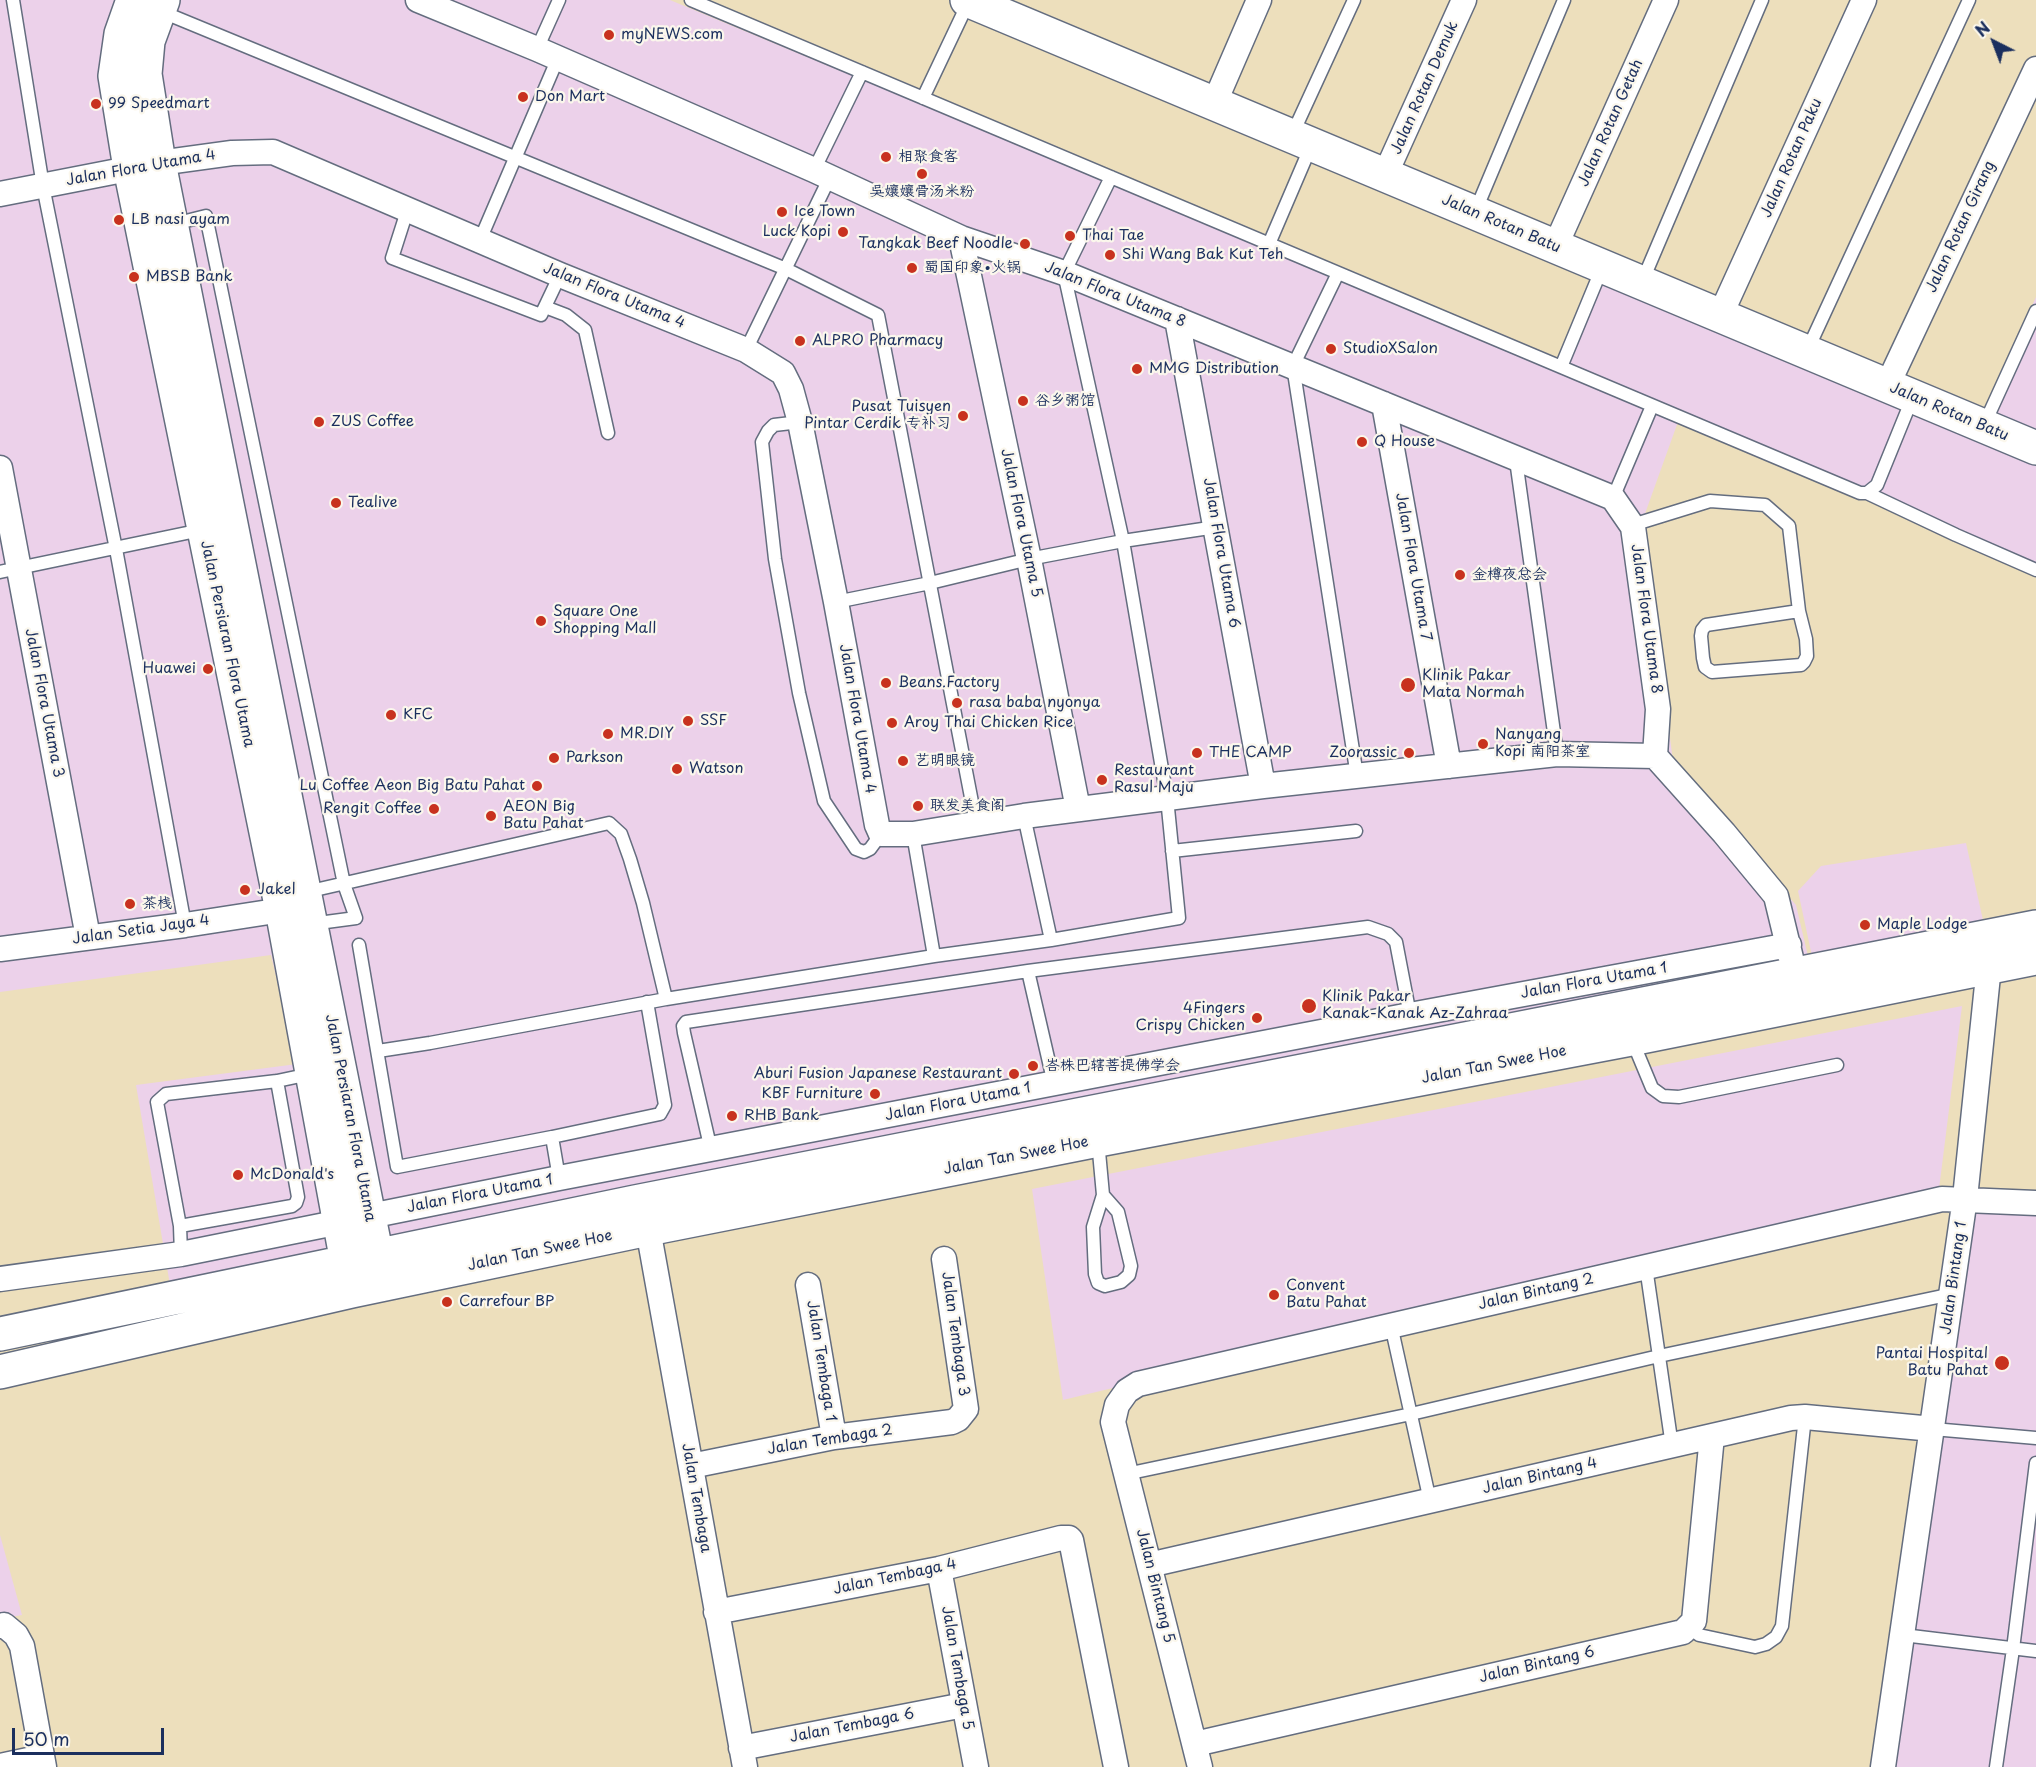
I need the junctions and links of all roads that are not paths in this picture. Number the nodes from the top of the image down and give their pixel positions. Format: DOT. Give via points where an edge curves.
graph roads {
  1 [pos="13,0"];
  2 [pos="418,0"];
  3 [pos="559,0"];
  4 [pos="691,0"];
  5 [pos="968,0"];
  6 [pos="1259,0"];
  7 [pos="1354,0"];
  8 [pos="1464,0"];
  9 [pos="1564,0"];
  10 [pos="1666,0"];
  11 [pos="1762,0"];
  12 [pos="1864,0"];
  13 [pos="1969,0"];
  14 [pos="152,3"];
  15 [pos="548,54"];
  16 [pos="2036,69"];
  17 [pos="862,72"];
  18 [pos="923,98"];
  19 [pos="1214,104"];
  20 [pos="1301,140"];
  21 [pos="515,158"];
  22 [pos="145,166"];
  23 [pos="822,173"];
  24 [pos="1385,175"];
  25 [pos="1111,177"];
  26 [pos="43,186"];
  27 [pos="0,194"];
  28 [pos="408,208"];
  29 [pos="1474,213"];
  30 [pos="170,225"];
  31 [pos="961,238"];
  32 [pos="480,240"];
  33 [pos="1269,244"];
  34 [pos="1555,247"];
  35 [pos="1602,267"];
  36 [pos="786,269"];
  37 [pos="1064,273"];
  38 [pos="1338,273"];
  39 [pos="560,275"];
  40 [pos="1642,283"];
  41 [pos="545,307"];
  42 [pos="2036,311"];
  43 [pos="1720,316"];
  44 [pos="1178,320"];
  45 [pos="746,350"];
  46 [pos="1806,352"];
  47 [pos="1293,366"];
  48 [pos="1561,367"];
  49 [pos="1900,391"];
  50 [pos="1384,404"];
  51 [pos="1652,406"];
  52 [pos="800,422"];
  53 [pos="1984,426"];
  54 [pos="608,434"];
  55 [pos="2036,448"];
  56 [pos="1516,460"];
  57 [pos="0,468"];
  58 [pos="1867,493"];
  59 [pos="1613,498"];
  60 [pos="1216,527"];
  61 [pos="1634,527"];
  62 [pos="203,530"];
  63 [pos="1123,541"];
  64 [pos="116,549"];
  65 [pos="1029,558"];
  66 [pos="9,570"];
  67 [pos="2036,570"];
  68 [pos="930,583"];
  69 [pos="836,602"];
  70 [pos="1800,611"];
  71 [pos="1557,754"];
  72 [pos="1655,756"];
  73 [pos="1449,766"];
  74 [pos="1357,776"];
  75 [pos="1263,786"];
  76 [pos="1167,798"];
  77 [pos="1078,809"];
  78 [pos="1024,816"];
  79 [pos="976,824"];
  80 [pos="879,829"];
  81 [pos="1356,831"];
  82 [pos="913,834"];
  83 [pos="1172,851"];
  84 [pos="344,884"];
  85 [pos="294,901"];
  86 [pos="312,924"];
  87 [pos="185,925"];
  88 [pos="2036,927"];
  89 [pos="88,938"];
  90 [pos="1051,940"];
  91 [pos="359,945"];
  92 [pos="0,948"];
  93 [pos="934,956"];
  94 [pos="2036,958"];
  95 [pos="1792,960"];
  96 [pos="1989,966"];
  97 [pos="1028,971"];
  98 [pos="666,999"];
  99 [pos="646,1002"];
  100 [pos="1410,1015"];
  101 [pos="1631,1039"];
  102 [pos="378,1051"];
  103 [pos="1837,1065"];
  104 [pos="313,1073"];
  105 [pos="277,1082"];
  106 [pos="1054,1084"];
  107 [pos="552,1137"];
  108 [pos="1098,1140"];
  109 [pos="711,1150"];
  110 [pos="559,1178"];
  111 [pos="1103,1195"];
  112 [pos="1965,1198"];
  113 [pos="2036,1203"];
  114 [pos="354,1220"];
  115 [pos="180,1226"];
  116 [pos="648,1229"];
  117 [pos="182,1254"];
  118 [pos="944,1259"];
  119 [pos="1646,1267"];
  120 [pos="364,1273"];
  121 [pos="0,1279"];
  122 [pos="808,1285"];
  123 [pos="1952,1294"];
  124 [pos="1391,1325"];
  125 [pos="0,1334"];
  126 [pos="1659,1356"];
  127 [pos="0,1372"];
  128 [pos="1117,1405"];
  129 [pos="966,1409"];
  130 [pos="1411,1414"];
  131 [pos="1805,1417"];
  132 [pos="1933,1429"];
  133 [pos="1712,1436"];
  134 [pos="834,1437"];
  135 [pos="2036,1438"];
  136 [pos="1672,1446"];
  137 [pos="2036,1463"];
  138 [pos="691,1466"];
  139 [pos="1126,1474"];
  140 [pos="1430,1501"];
  141 [pos="1149,1565"];
  142 [pos="939,1569"];
  143 [pos="716,1612"];
  144 [pos="2,1625"];
  145 [pos="1688,1627"];
  146 [pos="1903,1635"];
  147 [pos="2013,1649"];
  148 [pos="2036,1651"];
  149 [pos="964,1705"];
  150 [pos="1198,1755"];
  151 [pos="743,1757"];
  152 [pos="43,1762"];
  153 [pos="0,1766"];
  154 [pos="976,1767"];
  155 [pos="1116,1767"];
  156 [pos="1883,1767"];
  157 [pos="1996,1767"];
  1 -- 26 [label="lane"];
  2 -- 15 [label="street, Jalan Flora Utama 8"];
  3 -- 15 [label="lane"];
  4 -- 17 [label="lane"];
  5 -- 18 [label="lane"];
  5 -- 19 [label="main road, Jalan Rotan Batu"];
  6 -- 19 [label="street"];
  7 -- 20 [label="lane"];
  8 -- 24 [label="street, Jalan Rotan Demuk"];
  9 -- 29 [label="lane"];
  10 -- 34 [label="street, Jalan Rotan Getah"];
  11 -- 40 [label="lane"];
  12 -- 43 [label="street, Jalan Rotan Paku"];
  13 -- 46 [label="lane"];
  14 -- 21 [label="lane"];
  14 -- 22 [label="main road, Jalan Persiaran Flora Utama" via="144,74"];
  15 -- 21 [label="lane"];
  15 -- 23 [label="street, Jalan Flora Utama 8"];
  16 -- 49 [label="street, Jalan Rotan Girang"];
  17 -- 18 [label="lane"];
  17 -- 23 [label="lane"];
  18 -- 25 [label="lane"];
  19 -- 20 [label="main road, Jalan Rotan Batu"];
  20 -- 24 [label="main road, Jalan Rotan Batu"];
  20 -- 33 [label="lane"];
  21 -- 32 [label="lane"];
  21 -- 36 [label="lane"];
  22 -- 26 [label="street, Jalan Flora Utama 4"];
  22 -- 28 [label="street, Jalan Flora Utama 4" via="232,153 273,152"];
  22 -- 30 [label="main road, Jalan Persiaran Flora Utama"];
  22 -- 62 [label="main road, Jalan Persiaran Flora Utama"];
  23 -- 31 [label="street, Jalan Flora Utama 8"];
  23 -- 36 [label="lane"];
  24 -- 29 [label="main road, Jalan Rotan Batu"];
  25 -- 33 [label="lane"];
  25 -- 37 [label="lane"];
  26 -- 27 [label="street, Jalan Flora Utama 4"];
  26 -- 64 [label="lane"];
  28 -- 32 [label="street, Jalan Flora Utama 4"];
  28 -- 41 [label="lane" via="392,258 541,315"];
  29 -- 34 [label="main road, Jalan Rotan Batu"];
  30 -- 84 [label="lane" via="206,216"];
  30 -- 85 [label="main road, Jalan Persiaran Flora Utama"];
  31 -- 37 [label="street, Jalan Flora Utama 8"];
  31 -- 65 [label="street, Jalan Flora Utama 5"];
  32 -- 39 [label="street, Jalan Flora Utama 4"];
  33 -- 38 [label="lane"];
  34 -- 35 [label="main road, Jalan Rotan Batu"];
  35 -- 40 [label="main road, Jalan Rotan Batu"];
  35 -- 48 [label="lane"];
  36 -- 45 [label="lane"];
  36 -- 68 [label="lane" via="878,315"];
  37 -- 44 [label="street, Jalan Flora Utama 8"];
  37 -- 63 [label="lane"];
  38 -- 47 [label="lane"];
  38 -- 48 [label="lane"];
  39 -- 41 [label="lane"];
  39 -- 45 [label="street, Jalan Flora Utama 4"];
  40 -- 43 [label="main road, Jalan Rotan Batu"];
  41 -- 54 [label="lane" via="566,315 585,330"];
  42 -- 53 [label="lane"];
  43 -- 46 [label="main road, Jalan Rotan Batu"];
  44 -- 47 [label="street, Jalan Flora Utama 8"];
  44 -- 60 [label="street, Jalan Flora Utama 6"];
  45 -- 52 [label="street, Jalan Flora Utama 4" via="783,373"];
  46 -- 49 [label="main road, Jalan Rotan Batu"];
  47 -- 50 [label="street, Jalan Flora Utama 8"];
  47 -- 74 [label="lane"];
  48 -- 51 [label="lane"];
  49 -- 53 [label="main road, Jalan Rotan Batu"];
  49 -- 58 [label="lane" via="1877,485"];
  50 -- 56 [label="street, Jalan Flora Utama 8"];
  50 -- 73 [label="street, Jalan Flora Utama 7"];
  51 -- 58 [label="lane"];
  51 -- 59 [label="lane"];
  52 -- 69 [label="street, Jalan Flora Utama 4"];
  52 -- 80 [label="lane" via="774,425 762,442 775,559 799,693 824,801 856,849 870,849"];
  53 -- 55 [label="main road, Jalan Rotan Batu"];
  56 -- 59 [label="street, Jalan Flora Utama 8"];
  56 -- 71 [label="lane"];
  57 -- 66 [label="street, Jalan Flora Utama 3"];
  58 -- 67 [label="lane"];
  59 -- 61 [label="street, Jalan Flora Utama 8"];
  60 -- 63 [label="lane"];
  60 -- 75 [label="street, Jalan Flora Utama 6"];
  61 -- 70 [label="lane" via="1710,501 1765,506 1789,526"];
  61 -- 72 [label="street, Jalan Flora Utama 8" via="1658,709"];
  62 -- 64 [label="lane"];
  62 -- 85 [label="main road, Jalan Persiaran Flora Utama"];
  63 -- 65 [label="lane"];
  63 -- 76 [label="lane"];
  64 -- 66 [label="lane"];
  64 -- 87 [label="lane"];
  65 -- 68 [label="lane"];
  65 -- 77 [label="street, Jalan Flora Utama 5"];
  66 -- 89 [label="street, Jalan Flora Utama 3"];
  68 -- 69 [label="lane"];
  68 -- 79 [label="lane"];
  69 -- 80 [label="street, Jalan Flora Utama 4"];
  70 -- 70 [label="lane" via="1807,656 1801,665 1712,672 1705,667 1701,636 1706,625"];
  71 -- 72 [label="street"];
  71 -- 73 [label="street"];
  72 -- 95 [label="street" via="1776,896"];
  73 -- 74 [label="street"];
  74 -- 75 [label="street"];
  75 -- 76 [label="street"];
  76 -- 77 [label="street"];
  76 -- 83 [label="lane"];
  77 -- 78 [label="street"];
  78 -- 79 [label="street"];
  78 -- 90 [label="lane"];
  79 -- 82 [label="street"];
  80 -- 82 [label="street"];
  81 -- 83 [label="lane"];
  82 -- 93 [label="lane"];
  83 -- 90 [label="lane" via="1177,919"];
  84 -- 85 [label="lane"];
  84 -- 86 [label="lane" via="356,918"];
  84 -- 98 [label="lane" via="609,823 621,834 630,859"];
  85 -- 86 [label="main road, Jalan Persiaran Flora Utama"];
  85 -- 87 [label="street, Jalan Setia Jaya 4"];
  85 -- 104 [label="main road, Jalan Persiaran Flora Utama"];
  86 -- 114 [label="main road, Jalan Persiaran Flora Utama"];
  87 -- 89 [label="street, Jalan Setia Jaya 4"];
  88 -- 95 [label="main road, Jalan Tan Swee Hoe"];
  89 -- 92 [label="street, Jalan Setia Jaya 4"];
  90 -- 93 [label="lane"];
  91 -- 102 [label="lane"];
  93 -- 98 [label="lane"];
  94 -- 96 [label="main road, Jalan Tan Swee Hoe"];
  95 -- 100 [label="street, Jalan Flora Utama 1"];
  95 -- 120 [label="main road, Jalan Tan Swee Hoe" via="636,1202"];
  96 -- 101 [label="main road, Jalan Tan Swee Hoe"];
  96 -- 112 [label="street, Jalan Bintang 1"];
  97 -- 100 [label="lane" via="1368,927 1388,934 1396,942"];
  97 -- 106 [label="lane"];
  97 -- 109 [label="lane" via="686,1022 684,1033"];
  98 -- 99 [label="lane"];
  99 -- 102 [label="lane"];
  99 -- 107 [label="lane" via="665,1105 660,1114"];
  100 -- 106 [label="street, Jalan Flora Utama 1"];
  101 -- 103 [label="lane" via="1652,1088 1663,1096 1679,1097"];
  101 -- 108 [label="main road, Jalan Tan Swee Hoe"];
  102 -- 107 [label="lane" via="397,1167"];
  104 -- 105 [label="lane"];
  104 -- 114 [label="main road, Jalan Persiaran Flora Utama"];
  105 -- 115 [label="lane" via="296,1203"];
  105 -- 115 [label="lane" via="166,1094 157,1102"];
  106 -- 109 [label="street, Jalan Flora Utama 1"];
  107 -- 110 [label="lane"];
  108 -- 111 [label="lane"];
  108 -- 116 [label="main road, Jalan Tan Swee Hoe"];
  109 -- 110 [label="street, Jalan Flora Utama 1"];
  110 -- 114 [label="street, Jalan Flora Utama 1"];
  111 -- 111 [label="lane" via="1093,1227 1095,1274 1098,1283 1105,1286 1121,1282 1129,1275 1131,1266 1118,1212"];
  112 -- 113 [label="street, Jalan Bintang 2"];
  112 -- 119 [label="street, Jalan Bintang 2" via="1942,1198"];
  112 -- 123 [label="street, Jalan Bintang 1"];
  114 -- 117 [label="street, Jalan Flora Utama 1"];
  114 -- 120 [label="main road, Jalan Persiaran Flora Utama"];
  115 -- 117 [label="lane"];
  116 -- 120 [label="main road, Jalan Tan Swee Hoe"];
  116 -- 138 [label="street, Jalan Tembaga"];
  117 -- 121 [label="street, Jalan Flora Utama 1"];
  118 -- 129 [label="street, Jalan Tembaga 3"];
  119 -- 124 [label="street, Jalan Bintang 2"];
  119 -- 126 [label="lane"];
  120 -- 125 [label="main road, Jalan Tan Swee Hoe"];
  120 -- 127 [label="main road, Jalan Tan Swee Hoe"];
  122 -- 134 [label="street, Jalan Tembaga 1"];
  123 -- 126 [label="lane"];
  123 -- 132 [label="street, Jalan Bintang 1"];
  124 -- 128 [label="street, Jalan Bintang 2" via="1138,1384"];
  124 -- 130 [label="lane"];
  126 -- 130 [label="lane"];
  126 -- 136 [label="lane"];
  128 -- 139 [label="street, Jalan Bintang 5" via="1113,1422"];
  129 -- 134 [label="street, Jalan Tembaga 2" via="952,1422"];
  130 -- 139 [label="lane"];
  130 -- 140 [label="lane"];
  131 -- 132 [label="street, Jalan Bintang 4"];
  131 -- 133 [label="street, Jalan Bintang 4"];
  131 -- 145 [label="lane" via="1782,1626 1776,1637 1755,1647 1699,1635"];
  132 -- 135 [label="lane"];
  132 -- 146 [label="street, Jalan Bintang 1"];
  133 -- 136 [label="street, Jalan Bintang 4"];
  133 -- 145 [label="street" via="1694,1621"];
  134 -- 138 [label="street, Jalan Tembaga 2"];
  136 -- 140 [label="street, Jalan Bintang 4"];
  137 -- 147 [label="lane"];
  138 -- 143 [label="street, Jalan Tembaga"];
  139 -- 141 [label="street, Jalan Bintang 5"];
  140 -- 141 [label="street, Jalan Bintang 4"];
  141 -- 150 [label="street, Jalan Bintang 5"];
  142 -- 143 [label="street, Jalan Tembaga 4"];
  142 -- 149 [label="street, Jalan Tembaga 5"];
  142 -- 155 [label="street, Jalan Tembaga 4" via="1061,1538 1071,1540"];
  143 -- 151 [label="street, Jalan Tembaga"];
  144 -- 152 [label="street" via="16,1635 22,1646"];
  145 -- 150 [label="street, Jalan Bintang 6" via="1683,1632"];
  146 -- 147 [label="lane"];
  146 -- 156 [label="street, Jalan Bintang 1"];
  147 -- 148 [label="lane"];
  147 -- 157 [label="lane"];
  149 -- 151 [label="street, Jalan Tembaga 6"];
  149 -- 154 [label="street, Jalan Tembaga 5"];
  152 -- 153 [label="street"];
}
